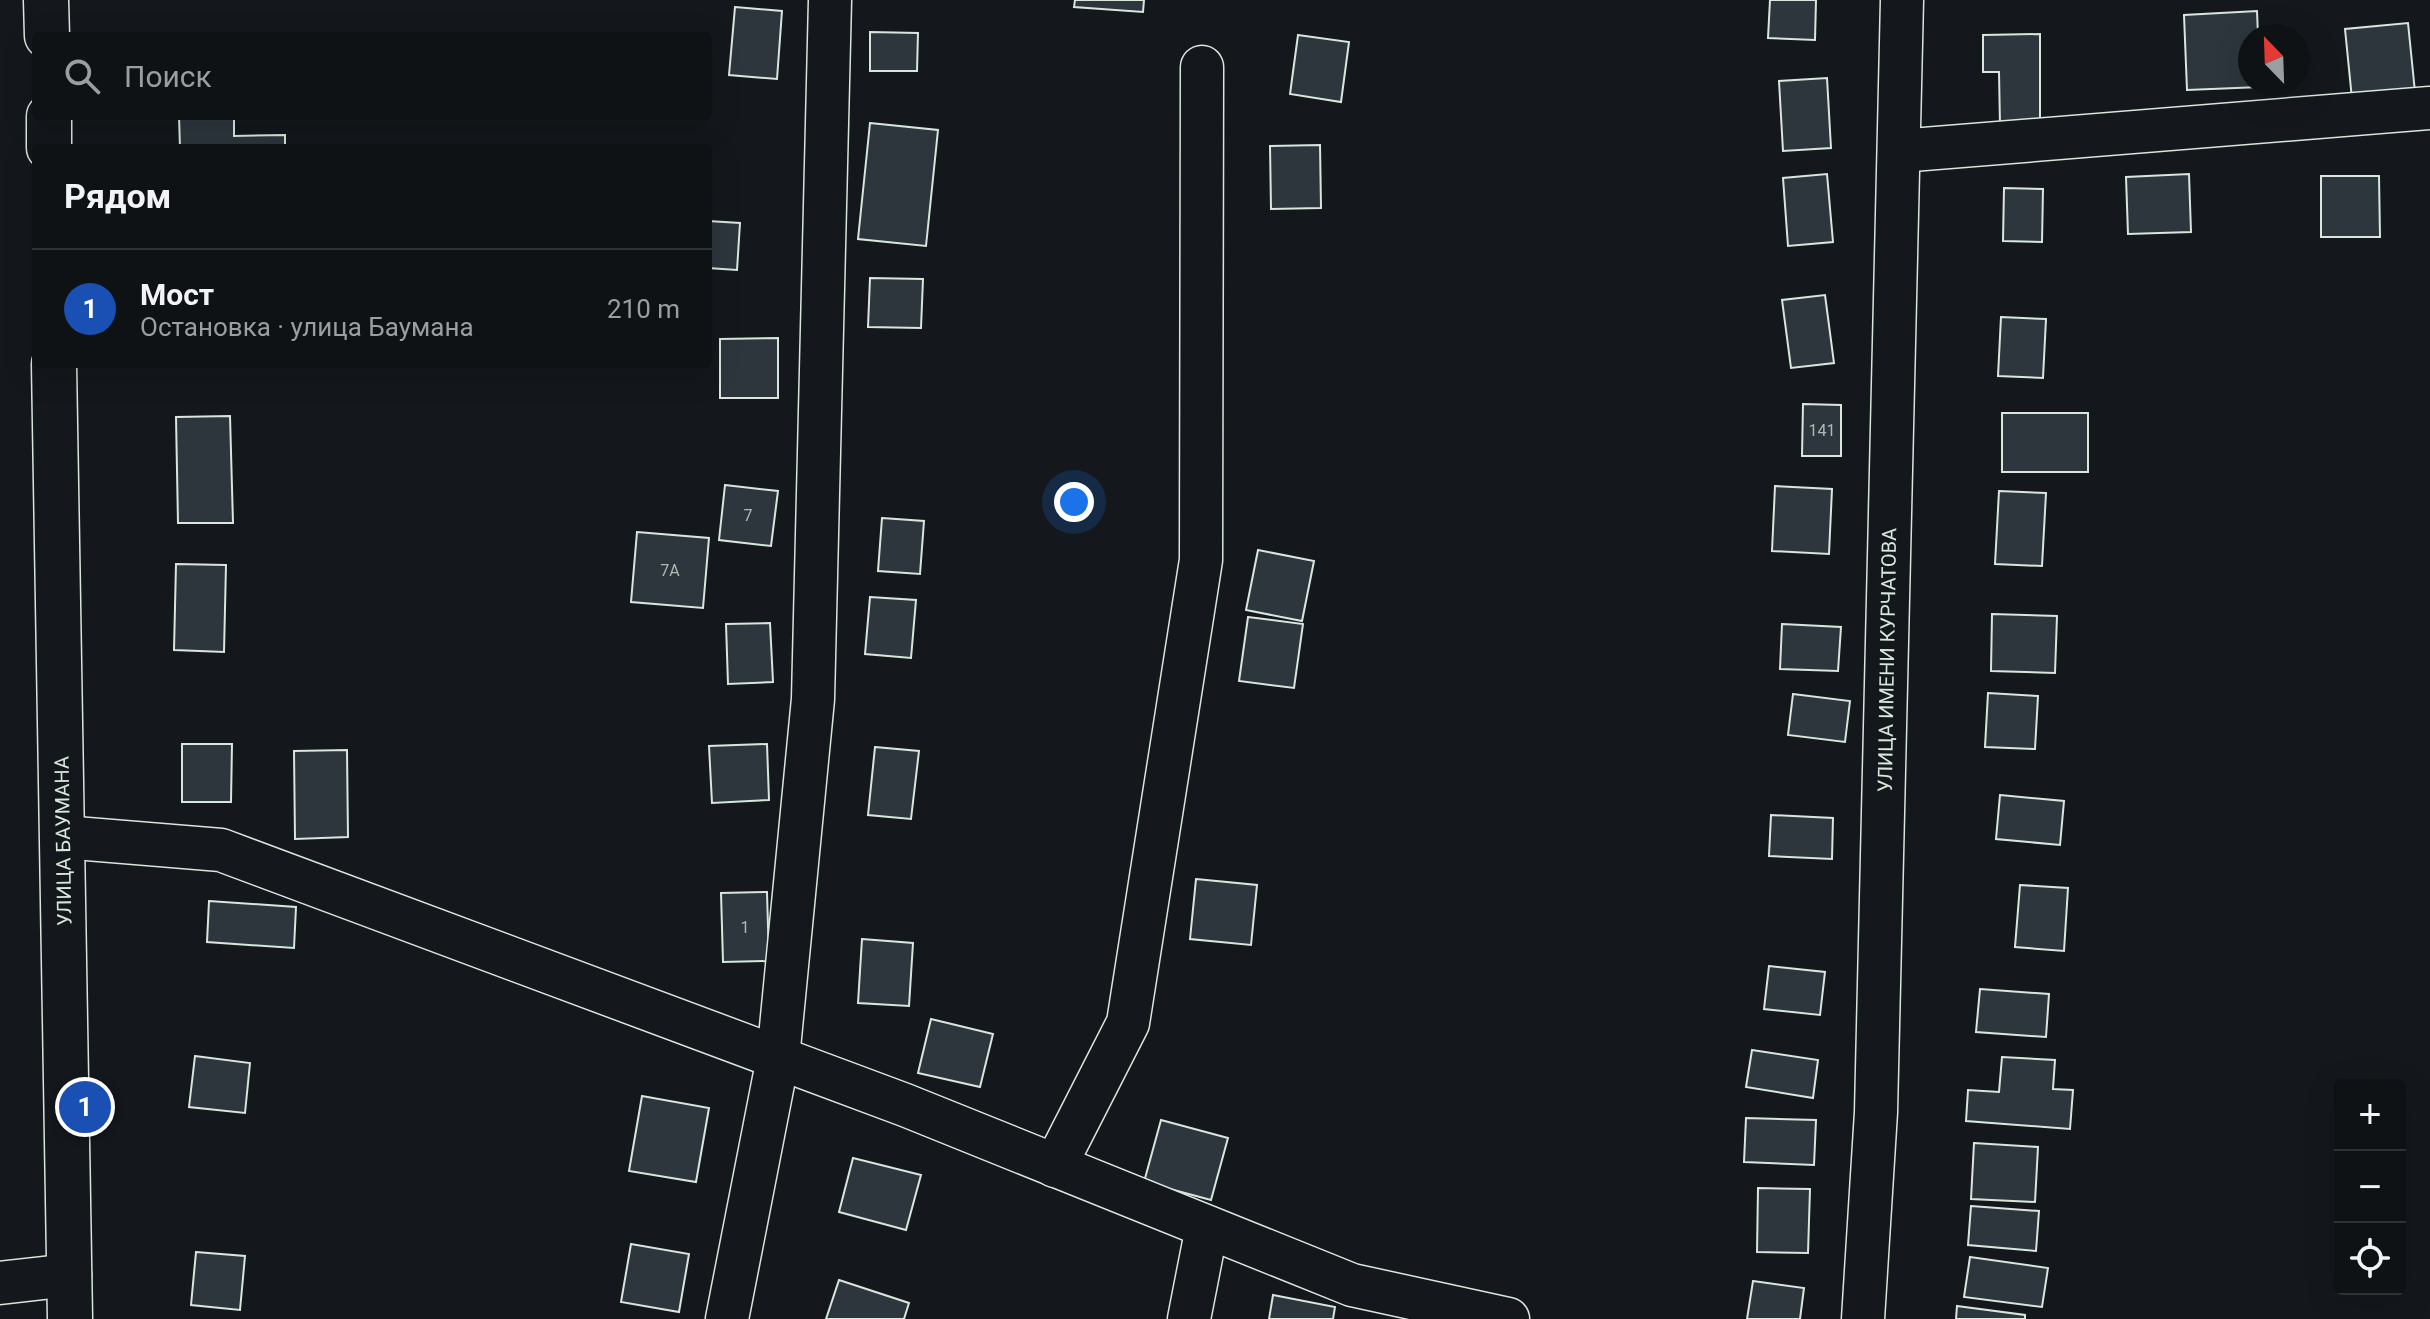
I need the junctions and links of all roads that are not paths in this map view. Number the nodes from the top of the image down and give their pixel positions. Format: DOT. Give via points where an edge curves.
graph roads {
  1 [pos="46,0"];
  2 [pos="830,0"];
  3 [pos="1902,0"];
  4 [pos="47,32"];
  5 [pos="1202,67"];
  6 [pos="2430,108"];
  7 [pos="49,120"];
  8 [pos="49,144"];
  9 [pos="1899,151"];
  10 [pos="54,368"];
  11 [pos="63,837"];
  12 [pos="778,1058"];
  13 [pos="1055,1166"];
  14 [pos="1207,1227"];
  15 [pos="70,1275"];
  16 [pos="0,1283"];
  17 [pos="70,1319"];
  18 [pos="727,1319"];
  19 [pos="1189,1319"];
  20 [pos="1508,1319"];
  21 [pos="1863,1319"];
  1 -- 4 [label="main road"];
  2 -- 12 [label="street" via="813,699"];
  3 -- 9 [label="street, УЛИЦА ИМЕНИ КУРЧАТОВА"];
  5 -- 13 [label="street" via="1201,560 1128,1023"];
  6 -- 9 [label="street"];
  7 -- 8 [label="main road"];
  9 -- 21 [label="street, УЛИЦА ИМЕНИ КУРЧАТОВА" via="1876,1112"];
  10 -- 11 [label="main road, УЛИЦА БАУМАНА"];
  11 -- 12 [label="street" via="221,850"];
  11 -- 15 [label="main road, УЛИЦА БАУМАНА"];
  12 -- 13 [label="street"];
  12 -- 18 [label="street"];
  13 -- 14 [label="street"];
  14 -- 19 [label="street"];
  14 -- 20 [label="street" via="1352,1285"];
  15 -- 16 [label="street"];
  15 -- 17 [label="main road, УЛИЦА БАУМАНА"];
}
